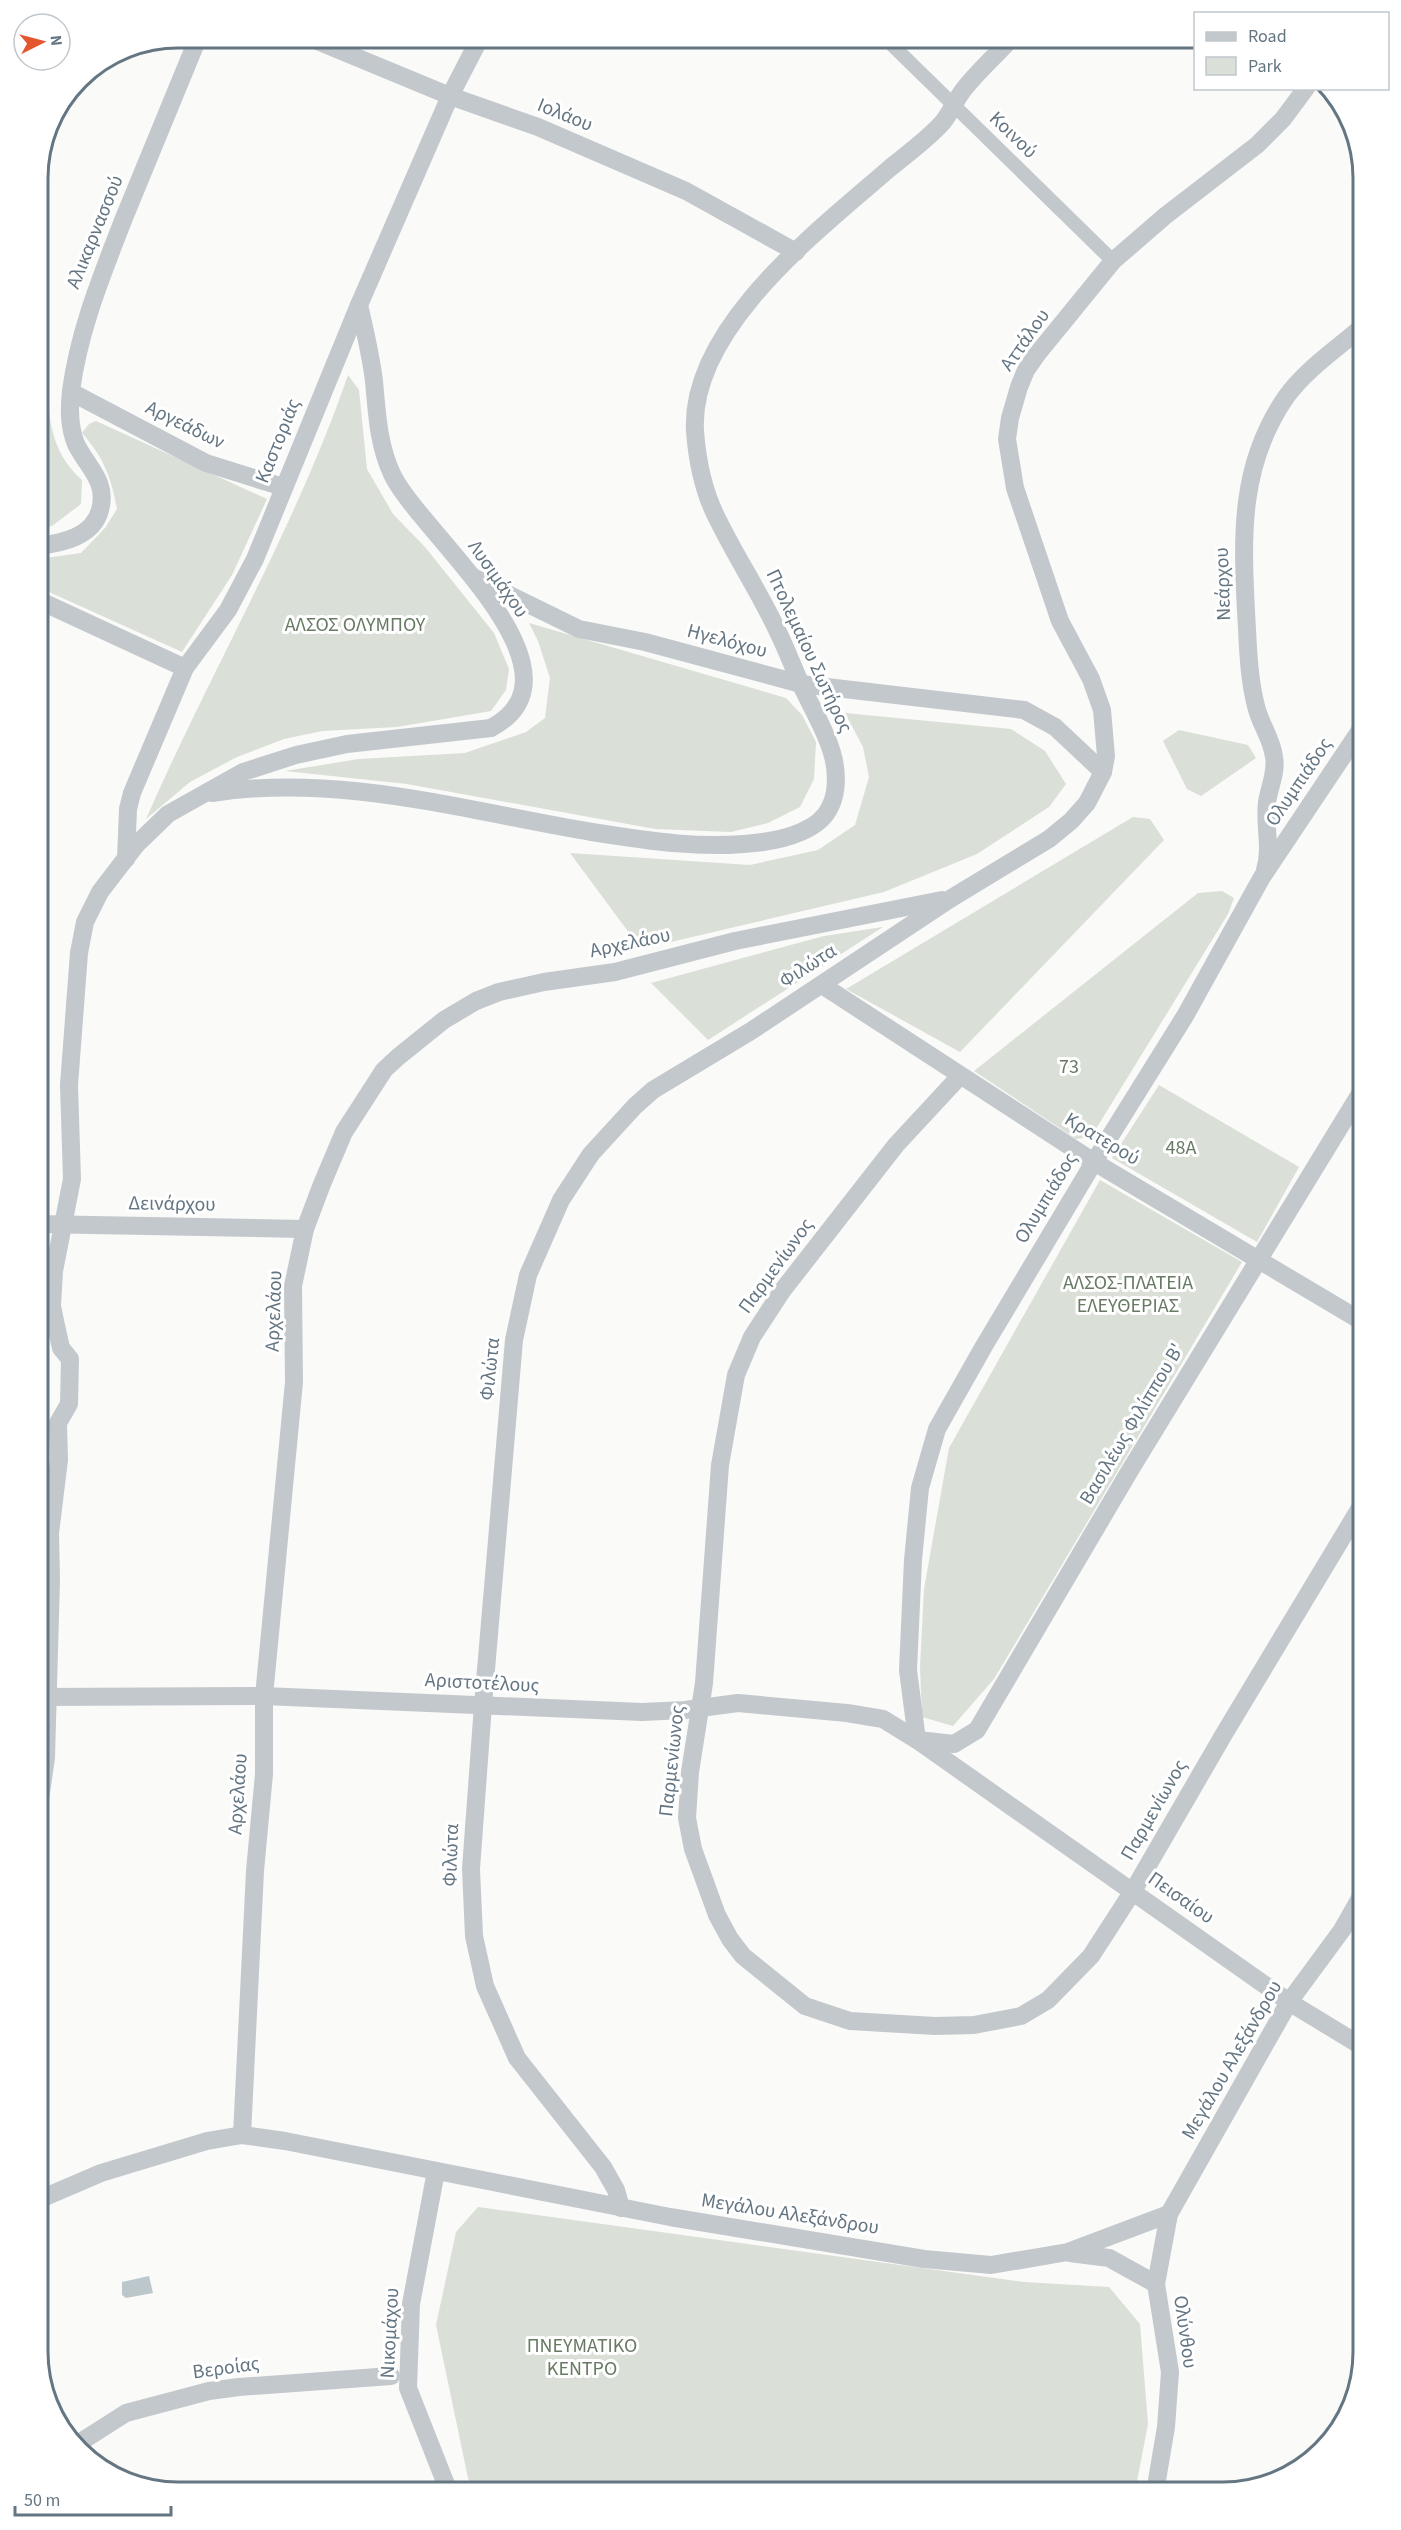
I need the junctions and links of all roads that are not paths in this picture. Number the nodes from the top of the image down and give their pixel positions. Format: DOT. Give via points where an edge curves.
graph roads {
  1 [pos="194,48"];
  2 [pos="333,48"];
  3 [pos="475,48"];
  4 [pos="895,48"];
  5 [pos="1003,48"];
  6 [pos="1305,90"];
  7 [pos="450,96"];
  8 [pos="954,105"];
  9 [pos="796,252"];
  10 [pos="1113,261"];
  11 [pos="359,306"];
  12 [pos="1353,335"];
  13 [pos="71,392"];
  14 [pos="283,487"];
  15 [pos="48,544"];
  16 [pos="474,578"];
  17 [pos="48,605"];
  18 [pos="185,668"];
  19 [pos="801,684"];
  20 [pos="1353,742"];
  21 [pos="1103,772"];
  22 [pos="201,794"];
  23 [pos="126,859"];
  24 [pos="1262,877"];
  25 [pos="950,899"];
  26 [pos="822,985"];
  27 [pos="960,1076"];
  28 [pos="1353,1107"];
  29 [pos="1094,1162"];
  30 [pos="48,1224"];
  31 [pos="63,1225"];
  32 [pos="306,1229"];
  33 [pos="1259,1258"];
  34 [pos="1353,1315"];
  35 [pos="1353,1521"];
  36 [pos="48,1586"];
  37 [pos="264,1696"];
  38 [pos="48,1697"];
  39 [pos="483,1705"];
  40 [pos="700,1708"];
  41 [pos="916,1740"];
  42 [pos="1133,1891"];
  43 [pos="1353,1912"];
  44 [pos="1289,2002"];
  45 [pos="1353,2040"];
  46 [pos="242,2135"];
  47 [pos="435,2171"];
  48 [pos="48,2195"];
  49 [pos="621,2208"];
  50 [pos="1169,2214"];
  51 [pos="1068,2253"];
  52 [pos="1155,2284"];
  53 [pos="390,2376"];
  54 [pos="83,2441"];
  55 [pos="445,2482"];
  56 [pos="1157,2482"];
  1 -- 13 [label="street, Αλικαρνασσού" via="90,306"];
  2 -- 7 [label="street, Ιολάου"];
  3 -- 7 [label="street, Καστοριάς"];
  4 -- 8 [label="street, Κοινού"];
  5 -- 8 [label="street, Πτολεμαίου Σωτήρος"];
  6 -- 10 [label="street, Αττάλου" via="1283,119 1249,152"];
  7 -- 9 [label="street, Ιολάου" via="538,127 686,191"];
  7 -- 11 [label="street, Καστοριάς"];
  8 -- 9 [label="street, Πτολεμαίου Σωτήρος" via="943,122"];
  8 -- 10 [label="street, Κοινού"];
  9 -- 19 [label="street, Πτολεμαίου Σωτήρος" via="734,320 707,372 695,415 702,474 713,511 778,631"];
  10 -- 21 [label="street, Αττάλου" via="1026,370 1007,439 1015,488 1060,621 1100,702 1106,744"];
  11 -- 14 [label="street, Καστοριάς"];
  11 -- 16 [label="street, Λυσιμάχου" via="370,350 380,439 393,477"];
  12 -- 24 [label="street, Νεάρχου" via="1288,394 1262,438 1250,482 1244,534 1249,650 1256,706 1275,762 1266,813 1269,856"];
  13 -- 14 [label="street, Αργεάδων" via="206,463"];
  13 -- 15 [label="street, Αλικαρνασσού" via="70,426 99,480 101,509 82,534"];
  14 -- 18 [label="street, Καστοριάς" via="239,590"];
  16 -- 19 [label="street, Ηγελόχου" via="579,629 645,642"];
  16 -- 22 [label="street, Λυσιμάχου" via="508,631 523,669 523,697 502,722 478,731 347,744 296,755 243,772"];
  17 -- 18 [label="street"];
  18 -- 23 [label="street, Καστοριάς" via="132,793"];
  19 -- 21 [label="street, Ηγελόχου" via="1024,710 1055,727"];
  19 -- 22 [label="street, Πτολεμαίου Σωτήρος" via="832,754 833,796 830,807 818,821 796,834 770,841 730,845 641,840 359,790 260,788"];
  20 -- 24 [label="street, Ολυμπιάδος"];
  21 -- 25 [label="street, Φιλώτα" via="1087,803 1061,830"];
  22 -- 23 [label="street" via="168,814"];
  23 -- 31 [label="street" via="94,902 80,943 69,1084 72,1179"];
  24 -- 29 [label="street, Ολυμπιάδος" via="1185,1016"];
  25 -- 26 [label="street, Φιλώτα"];
  25 -- 32 [label="street, Αρχελάου" via="735,941 615,972 519,987 477,1001 427,1032 384,1070 333,1154"];
  26 -- 27 [label="street, Κρατερού"];
  26 -- 39 [label="street, Φιλώτα" via="653,1090 591,1154 553,1215 528,1275 514,1340"];
  27 -- 29 [label="street, Κρατερού"];
  27 -- 40 [label="street, Παρμενίωνος" via="860,1190 782,1291 741,1358 720,1465"];
  28 -- 33 [label="street, Βασιλέως Φιλίππου Β'"];
  29 -- 33 [label="street, Κρατερού"];
  29 -- 41 [label="street, Ολυμπιάδος" via="984,1346 930,1446 915,1530 908,1659"];
  30 -- 31 [label="street, Δεινάρχου"];
  31 -- 32 [label="street, Δεινάρχου"];
  31 -- 36 [label="street" via="52,1306 61,1348 70,1359 70,1390 69,1404 58,1423 59,1460"];
  32 -- 37 [label="street, Αρχελάου" via="293,1286 294,1382"];
  33 -- 34 [label="street, Κρατερού"];
  33 -- 41 [label="street, Βασιλέως Φιλίππου Β'" via="976,1730 954,1744"];
  35 -- 42 [label="street, Παρμενίωνος"];
  37 -- 38 [label="street, Αριστοτέλους"];
  37 -- 39 [label="street, Αριστοτέλους"];
  37 -- 46 [label="street, Αρχελάου" via="264,1774 255,1871"];
  39 -- 40 [label="street, Αριστοτέλους" via="642,1712"];
  39 -- 49 [label="street, Φιλώτα" via="471,1869 474,1936 485,1986 517,2058 603,2167"];
  40 -- 41 [label="street, Αριστοτέλους" via="738,1703 848,1713 883,1719"];
  40 -- 42 [label="street, Παρμενίωνος" via="687,1818 708,1891 723,1928 742,1956 813,2010 850,2021 935,2026 1021,2016 1058,1991 1091,1956"];
  41 -- 42 [label="street, Πεισαίου"];
  42 -- 44 [label="street, Πεισαίου"];
  43 -- 44 [label="street, Μεγάλου Αλεξάνδρου"];
  44 -- 45 [label="street, Πεισαίου"];
  44 -- 50 [label="street, Μεγάλου Αλεξάνδρου"];
  46 -- 47 [label="street, Μεγάλου Αλεξάνδρου"];
  46 -- 48 [label="street, Μεγάλου Αλεξάνδρου" via="207,2140 76,2182"];
  47 -- 49 [label="street, Μεγάλου Αλεξάνδρου"];
  47 -- 55 [label="street, Νικομάχου" via="411,2304 408,2388"];
  49 -- 51 [label="street, Μεγάλου Αλεξάνδρου" via="924,2259 991,2265"];
  50 -- 51 [label="street, Μεγάλου Αλεξάνδρου"];
  50 -- 52 [label="street, Ολύνθου"];
  51 -- 52 [label="street" via="1108,2259"];
  52 -- 56 [label="street, Ολύνθου" via="1170,2372"];
  53 -- 54 [label="street, Βεροίας" via="209,2391 126,2413"];
}
